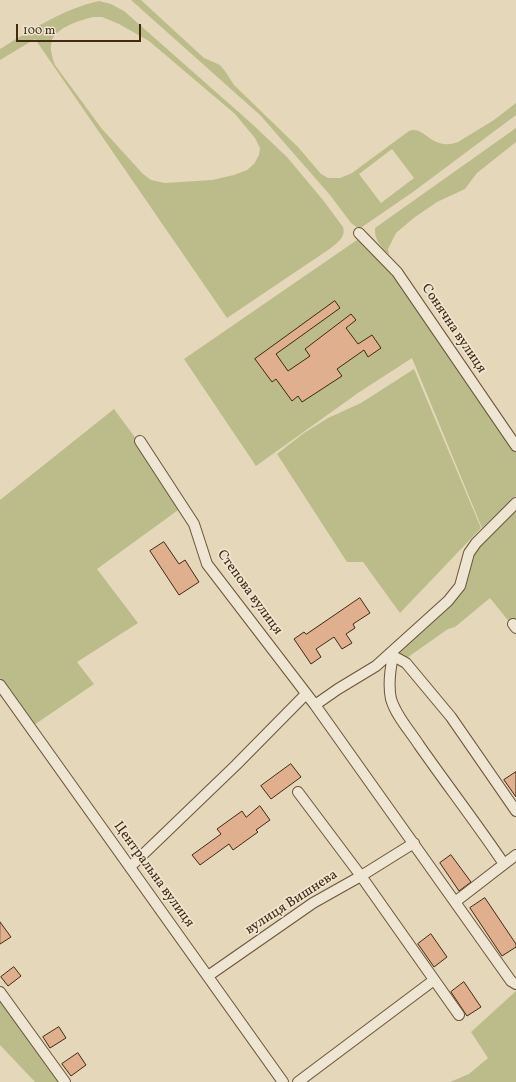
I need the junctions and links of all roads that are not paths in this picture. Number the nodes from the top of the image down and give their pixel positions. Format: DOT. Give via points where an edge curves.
graph roads {
  1 [pos="359,233"];
  2 [pos="140,441"];
  3 [pos="516,446"];
  4 [pos="516,504"];
  5 [pos="405,640"];
  6 [pos="390,656"];
  7 [pos="406,663"];
  8 [pos="0,685"];
  9 [pos="306,694"];
  10 [pos="316,705"];
  11 [pos="298,792"];
  12 [pos="516,811"];
  13 [pos="414,843"];
  14 [pos="516,855"];
  15 [pos="504,864"];
  16 [pos="130,867"];
  17 [pos="361,876"];
  18 [pos="455,902"];
  19 [pos="208,976"];
  20 [pos="434,980"];
  21 [pos="516,984"];
  22 [pos="0,992"];
  23 [pos="458,1015"];
  24 [pos="65,1082"];
  25 [pos="283,1082"];
  26 [pos="298,1082"];
  1 -- 3 [label="street, Сонячна вулиця" via="397,272"];
  2 -- 9 [label="street, Степова вулиця" via="194,524 207,564"];
  4 -- 5 [label="street" via="469,553 460,586 455,594"];
  5 -- 6 [label="street"];
  5 -- 7 [label="street"];
  6 -- 7 [label="street"];
  6 -- 10 [label="street"];
  6 -- 15 [label="street" via="390,688 395,708"];
  7 -- 12 [label="street" via="451,717"];
  8 -- 16 [label="street, Центральна вулиця"];
  9 -- 10 [label="street, Степова вулиця"];
  9 -- 16 [label="street"];
  10 -- 13 [label="street, Степова вулиця"];
  11 -- 17 [label="street"];
  13 -- 17 [label="street, вулиця Вишнева"];
  13 -- 18 [label="street, Степова вулиця"];
  14 -- 15 [label="street"];
  15 -- 18 [label="street"];
  16 -- 19 [label="street, Центральна вулиця"];
  17 -- 19 [label="street, вулиця Вишнева" via="313,903"];
  17 -- 20 [label="street"];
  18 -- 21 [label="street, Степова вулиця" via="511,981"];
  19 -- 25 [label="street, Центральна вулиця"];
  20 -- 23 [label="street"];
  20 -- 26 [label="street"];
  22 -- 24 [label="street"];
}
